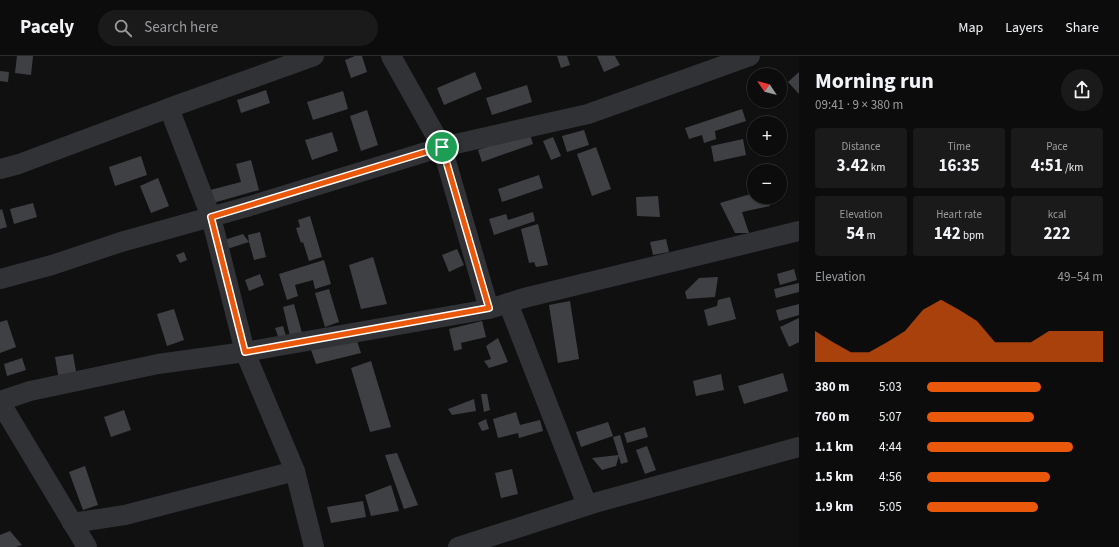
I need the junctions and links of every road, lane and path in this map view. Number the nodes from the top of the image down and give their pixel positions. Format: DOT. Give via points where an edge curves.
graph roads {
  1 [pos="314,56"];
  2 [pos="391,56"];
  3 [pos="750,56"];
  4 [pos="169,108"];
  5 [pos="442,147"];
  6 [pos="0,169"];
  7 [pos="211,217"];
  8 [pos="799,231"];
  9 [pos="0,279"];
  10 [pos="508,303"];
  11 [pos="489,308"];
  12 [pos="245,352"];
  13 [pos="0,401"];
  14 [pos="799,447"];
  15 [pos="295,471"];
  16 [pos="587,505"];
  17 [pos="72,523"];
  18 [pos="87,547"];
  19 [pos="314,547"];
  20 [pos="458,547"];
  1 -- 4 [label="street"];
  2 -- 5 [label="street"];
  3 -- 5 [label="street" via="588,114"];
  4 -- 6 [label="street"];
  4 -- 7 [label="street"];
  5 -- 7 [label="street"];
  5 -- 11 [label="street"];
  7 -- 9 [label="street"];
  7 -- 12 [label="street"];
  8 -- 10 [label="street"];
  10 -- 11 [label="street"];
  10 -- 16 [label="street"];
  11 -- 12 [label="street"];
  12 -- 13 [label="street" via="158,364 30,391"];
  12 -- 15 [label="street"];
  13 -- 17 [label="street"];
  14 -- 16 [label="street"];
  15 -- 17 [label="street" via="125,515"];
  15 -- 19 [label="street"];
  16 -- 20 [label="street"];
  17 -- 18 [label="street"];
}
